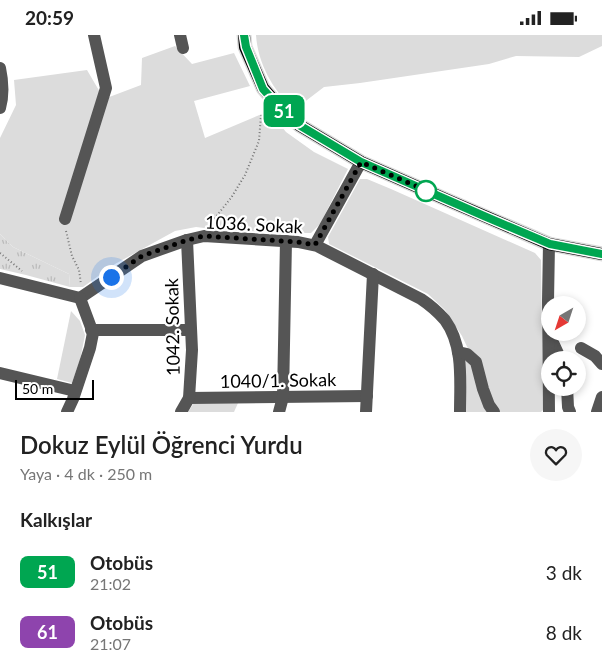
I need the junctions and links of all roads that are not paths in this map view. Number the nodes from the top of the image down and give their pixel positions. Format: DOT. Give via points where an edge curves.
graph roads {
  1 [pos="94,35"];
  2 [pos="180,35"];
  3 [pos="244,35"];
  4 [pos="183,48"];
  5 [pos="0,68"];
  6 [pos="0,108"];
  7 [pos="361,162"];
  8 [pos="65,219"];
  9 [pos="187,240"];
  10 [pos="286,241"];
  11 [pos="550,244"];
  12 [pos="315,245"];
  13 [pos="602,254"];
  14 [pos="373,274"];
  15 [pos="0,278"];
  16 [pos="549,296"];
  17 [pos="78,297"];
  18 [pos="92,330"];
  19 [pos="191,330"];
  20 [pos="548,341"];
  21 [pos="581,348"];
  22 [pos="458,352"];
  23 [pos="602,364"];
  24 [pos="0,373"];
  25 [pos="75,391"];
  26 [pos="367,396"];
  27 [pos="567,396"];
  28 [pos="283,397"];
  29 [pos="602,397"];
  30 [pos="189,398"];
  31 [pos="66,412"];
  32 [pos="181,412"];
  33 [pos="279,412"];
  34 [pos="366,412"];
  35 [pos="460,412"];
  36 [pos="494,412"];
  37 [pos="549,412"];
  38 [pos="570,412"];
  39 [pos="597,412"];
  1 -- 8 [label="street" via="106,88"];
  2 -- 4 [label="street"];
  3 -- 7 [label="main road" via="263,89 299,125"];
  5 -- 6 [label="street" via="3,86"];
  7 -- 11 [label="main road"];
  7 -- 12 [label="street"];
  9 -- 10 [label="street, 1036. Sokak" via="207,237"];
  9 -- 17 [label="street, 1036. Sokak" via="142,256"];
  9 -- 19 [label="street, 1042. Sokak"];
  10 -- 12 [label="street, 1036. Sokak"];
  10 -- 28 [label="street"];
  11 -- 13 [label="main road"];
  11 -- 16 [label="street"];
  12 -- 14 [label="street, 1036. Sokak"];
  14 -- 22 [label="street, 1036. Sokak" via="435,309 452,331"];
  14 -- 26 [label="street"];
  15 -- 17 [label="street"];
  17 -- 18 [label="street"];
  18 -- 19 [label="street"];
  18 -- 25 [label="street" via="90,348"];
  19 -- 30 [label="street, 1042. Sokak"];
  20 -- 37 [label="street"];
  21 -- 23 [label="street"];
  22 -- 35 [label="street, 1036. Sokak"];
  22 -- 36 [label="street" via="467,354 476,362"];
  24 -- 25 [label="street"];
  25 -- 31 [label="street"];
  26 -- 28 [label="street, 1040/1. Sokak"];
  26 -- 34 [label="street"];
  27 -- 38 [label="street"];
  28 -- 30 [label="street, 1040/1. Sokak"];
  28 -- 33 [label="street"];
  29 -- 39 [label="street"];
  30 -- 32 [label="street, 1042. Sokak"];
}
